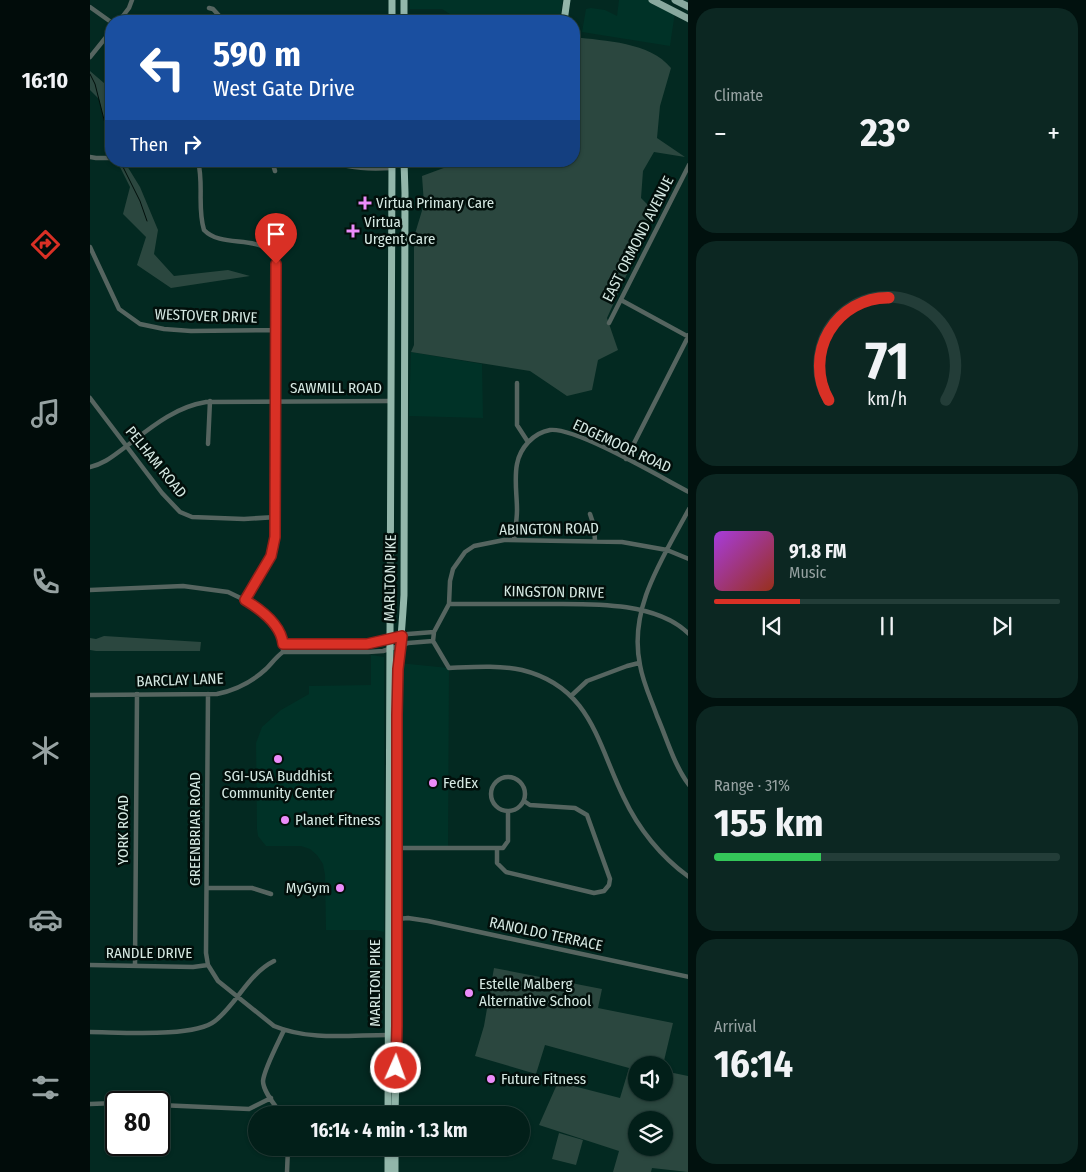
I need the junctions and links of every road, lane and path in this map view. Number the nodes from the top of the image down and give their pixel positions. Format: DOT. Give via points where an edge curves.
graph roads {
  1 [pos="132,0"];
  2 [pos="392,0"];
  3 [pos="404,0"];
  4 [pos="567,0"];
  5 [pos="652,0"];
  6 [pos="675,0"];
  7 [pos="90,7"];
  8 [pos="688,7"];
  9 [pos="209,8"];
  10 [pos="124,15"];
  11 [pos="218,15"];
  12 [pos="392,15"];
  13 [pos="404,15"];
  14 [pos="565,15"];
  15 [pos="105,18"];
  16 [pos="688,19"];
  17 [pos="105,38"];
  18 [pos="90,57"];
  19 [pos="90,156"];
  20 [pos="105,158"];
  21 [pos="688,165"];
  22 [pos="199,167"];
  23 [pos="274,167"];
  24 [pos="352,167"];
  25 [pos="382,167"];
  26 [pos="392,167"];
  27 [pos="404,167"];
  28 [pos="275,171"];
  29 [pos="687,172"];
  30 [pos="90,247"];
  31 [pos="621,300"];
  32 [pos="610,323"];
  33 [pos="276,330"];
  34 [pos="688,336"];
  35 [pos="517,383"];
  36 [pos="90,398"];
  37 [pos="276,401"];
  38 [pos="391,401"];
  39 [pos="210,402"];
  40 [pos="528,442"];
  41 [pos="208,444"];
  42 [pos="126,446"];
  43 [pos="626,459"];
  44 [pos="90,467"];
  45 [pos="688,492"];
  46 [pos="688,509"];
  47 [pos="590,514"];
  48 [pos="276,517"];
  49 [pos="514,540"];
  50 [pos="595,541"];
  51 [pos="667,550"];
  52 [pos="688,559"];
  53 [pos="90,590"];
  54 [pos="245,600"];
  55 [pos="449,604"];
  56 [pos="640,611"];
  57 [pos="688,634"];
  58 [pos="434,636"];
  59 [pos="396,638"];
  60 [pos="396,647"];
  61 [pos="283,648"];
  62 [pos="639,663"];
  63 [pos="136,694"];
  64 [pos="208,694"];
  65 [pos="90,695"];
  66 [pos="571,696"];
  67 [pos="688,786"];
  68 [pos="524,801"];
  69 [pos="508,811"];
  70 [pos="398,848"];
  71 [pos="497,849"];
  72 [pos="688,874"];
  73 [pos="208,888"];
  74 [pos="271,894"];
  75 [pos="398,919"];
  76 [pos="389,934"];
  77 [pos="274,961"];
  78 [pos="90,965"];
  79 [pos="208,965"];
  80 [pos="135,966"];
  81 [pos="688,978"];
  82 [pos="238,997"];
  83 [pos="397,1026"];
  84 [pos="284,1030"];
  85 [pos="90,1032"];
  86 [pos="388,1035"];
  87 [pos="271,1098"];
  88 [pos="105,1103"];
  89 [pos="90,1104"];
  90 [pos="170,1105"];
  91 [pos="276,1106"];
  92 [pos="388,1106"];
  93 [pos="395,1106"];
  94 [pos="288,1156"];
  95 [pos="388,1156"];
  96 [pos="395,1156"];
  97 [pos="287,1172"];
  98 [pos="388,1172"];
  99 [pos="395,1172"];
  1 -- 10 [label="street"];
  2 -- 12 [label="highway"];
  3 -- 13 [label="highway"];
  4 -- 14 [label="highway"];
  5 -- 16 [label="main road"];
  6 -- 8 [label="main road"];
  7 -- 15 [label="street"];
  9 -- 11 [label="street"];
  17 -- 18 [label="street"];
  19 -- 20 [label="street"];
  21 -- 29 [label="street, EAST ORMOND AVENUE"];
  22 -- 33 [label="street" via="204,230 214,237 257,244 271,251 276,264"];
  23 -- 28 [label="street"];
  24 -- 25 [label="street"];
  26 -- 38 [label="highway, MARLTON PIKE"];
  27 -- 59 [label="highway, MARLTON PIKE" via="404,595"];
  29 -- 31 [label="street, EAST ORMOND AVENUE"];
  30 -- 33 [label="street, WESTOVER DRIVE" via="119,309 140,324 182,330"];
  31 -- 32 [label="street, EAST ORMOND AVENUE"];
  31 -- 34 [label="street"];
  33 -- 37 [label="street"];
  34 -- 43 [label="street"];
  35 -- 40 [label="street" via="517,425"];
  36 -- 42 [label="street, PELHAM ROAD"];
  37 -- 38 [label="street, SAWMILL ROAD"];
  37 -- 39 [label="street, SAWMILL ROAD"];
  37 -- 48 [label="street"];
  38 -- 59 [label="highway, MARLTON PIKE"];
  39 -- 41 [label="street"];
  39 -- 42 [label="street, SAWMILL ROAD" via="177,410"];
  40 -- 43 [label="street, EDGEMOOR ROAD" via="541,433 560,431"];
  40 -- 49 [label="street" via="516,464"];
  42 -- 44 [label="street, SAWMILL ROAD" via="104,463"];
  42 -- 48 [label="street, PELHAM ROAD" via="162,493 186,515 244,519"];
  43 -- 45 [label="street, EDGEMOOR ROAD"];
  46 -- 51 [label="street"];
  47 -- 50 [label="street"];
  48 -- 54 [label="street" via="272,553"];
  49 -- 50 [label="street, ABINGTON ROAD"];
  49 -- 55 [label="street, ABINGTON ROAD" via="474,546 464,552 453,569"];
  50 -- 51 [label="street, ABINGTON ROAD" via="636,543"];
  51 -- 52 [label="street, ABINGTON ROAD"];
  51 -- 56 [label="street"];
  53 -- 54 [label="street" via="183,586 228,592"];
  54 -- 61 [label="street" via="273,623 281,634"];
  55 -- 56 [label="street, KINGSTON DRIVE" via="593,604"];
  55 -- 58 [label="street"];
  56 -- 57 [label="street, KINGSTON DRIVE" via="676,624"];
  56 -- 62 [label="street"];
  58 -- 59 [label="street" via="408,634"];
  58 -- 60 [label="street"];
  58 -- 66 [label="street" via="449,668 521,670 544,678"];
  59 -- 60 [label="highway, MARLTON PIKE"];
  59 -- 60 [label="highway, MARLTON PIKE"];
  59 -- 61 [label="street" via="367,644"];
  60 -- 61 [label="street" via="368,652"];
  60 -- 70 [label="highway, MARLTON PIKE" via="399,663"];
  60 -- 76 [label="highway, MARLTON PIKE"];
  61 -- 64 [label="street, BARCLAY LANE" via="266,669 246,684"];
  62 -- 66 [label="street" via="587,681"];
  62 -- 67 [label="street" via="669,747"];
  63 -- 64 [label="street, BARCLAY LANE"];
  63 -- 65 [label="street, BARCLAY LANE"];
  63 -- 80 [label="street, YORK ROAD"];
  64 -- 73 [label="street, GREENBRIAR ROAD"];
  66 -- 72 [label="street" via="590,719 635,820 666,858"];
  68 -- 69 [label="street" via="518,808"];
  68 -- 69 [label="street" via="525,792 520,782 509,777 498,780 492,789 492,798 498,808"];
  68 -- 71 [label="street" via="530,805 575,808 587,815 608,869 609,886 594,893 506,872 497,863"];
  69 -- 71 [label="street" via="508,843"];
  70 -- 71 [label="street"];
  70 -- 75 [label="highway, MARLTON PIKE"];
  73 -- 74 [label="street" via="252,888"];
  73 -- 79 [label="street, GREENBRIAR ROAD"];
  75 -- 81 [label="street, RANOLDO TERRACE" via="428,921"];
  75 -- 83 [label="highway, MARLTON PIKE"];
  76 -- 83 [label="highway" via="394,940"];
  76 -- 86 [label="highway, MARLTON PIKE"];
  77 -- 82 [label="street" via="258,972"];
  78 -- 80 [label="street, RANDLE DRIVE"];
  79 -- 80 [label="street, RANDLE DRIVE"];
  79 -- 82 [label="street" via="218,981"];
  82 -- 84 [label="street" via="274,1026"];
  82 -- 85 [label="street" via="215,1022 195,1029 180,1032"];
  83 -- 93 [label="highway, MARLTON PIKE"];
  84 -- 86 [label="street" via="314,1036"];
  84 -- 87 [label="street" via="263,1081"];
  86 -- 92 [label="highway, MARLTON PIKE"];
  87 -- 90 [label="street" via="250,1109"];
  87 -- 91 [label="street"];
  88 -- 89 [label="street"];
  94 -- 97 [label="street"];
  95 -- 98 [label="highway"];
  96 -- 99 [label="highway"];
}
